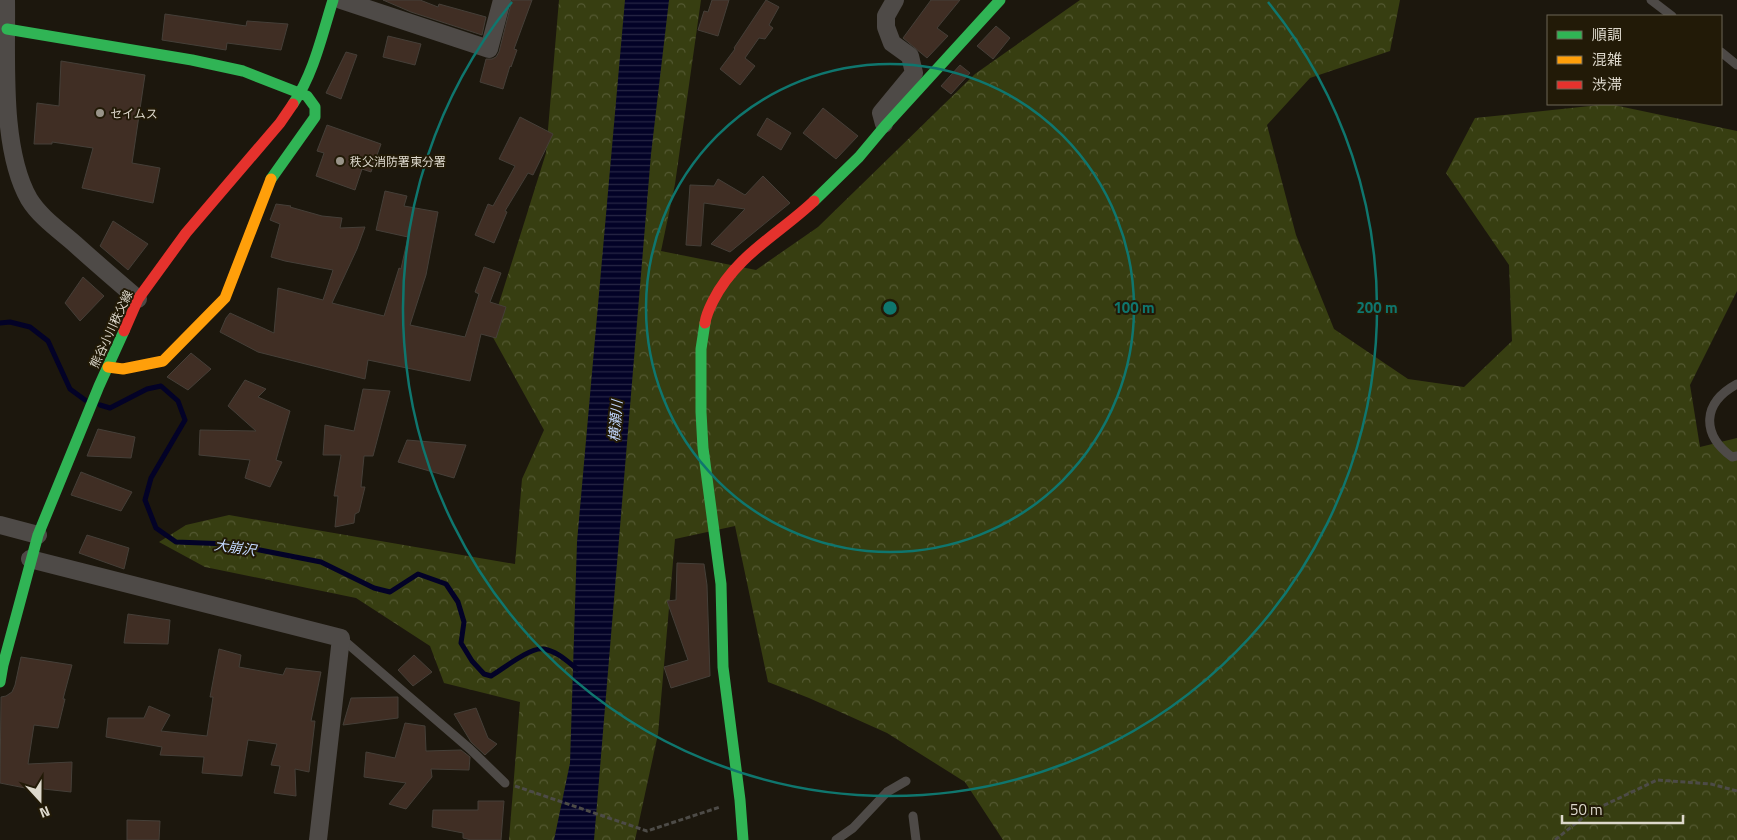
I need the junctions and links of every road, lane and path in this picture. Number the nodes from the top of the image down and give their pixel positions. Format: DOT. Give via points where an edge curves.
graph roads {
  1 [pos="6,0"];
  2 [pos="333,0"];
  3 [pos="342,0"];
  4 [pos="502,0"];
  5 [pos="895,0"];
  6 [pos="1000,0"];
  7 [pos="1651,0"];
  8 [pos="1671,15"];
  9 [pos="7,29"];
  10 [pos="1722,53"];
  11 [pos="1737,65"];
  12 [pos="3,88"];
  13 [pos="300,94"];
  14 [pos="885,126"];
  15 [pos="138,299"];
  16 [pos="108,367"];
  17 [pos="1737,384"];
  18 [pos="1737,456"];
  19 [pos="0,524"];
  20 [pos="38,535"];
  21 [pos="30,559"];
  22 [pos="341,638"];
  23 [pos="0,682"];
  24 [pos="906,781"];
  25 [pos="505,783"];
  26 [pos="1737,791"];
  27 [pos="740,800"];
  28 [pos="913,816"];
  29 [pos="318,840"];
  30 [pos="743,840"];
  31 [pos="836,840"];
  32 [pos="916,840"];
  33 [pos="1555,840"];
  1 -- 9 [label="street"];
  2 -- 13 [label="street, 熊谷小川秩父線" via="315,59"];
  3 -- 4 [label="street" via="489,49"];
  5 -- 14 [label="street" via="886,16 886,27 892,43 910,56 914,72 881,113"];
  6 -- 14 [label="street"];
  7 -- 8 [label="lane"];
  9 -- 12 [label="street"];
  9 -- 13 [label="street" via="209,63 243,71"];
  10 -- 11 [label="lane"];
  12 -- 15 [label="street" via="13,158 29,199 44,218"];
  13 -- 15 [label="street, 熊谷小川秩父線" via="280,123 186,233"];
  13 -- 16 [label="street" via="307,96 315,107 315,117 269,182 225,298 163,361 123,370"];
  14 -- 27 [label="street" via="859,157 807,207 742,260 721,285 706,314 701,349 701,412 721,584 723,667"];
  15 -- 16 [label="street, 熊谷小川秩父線"];
  16 -- 20 [label="street, 熊谷小川秩父線"];
  17 -- 18 [label="lane" via="1716,399 1710,414 1712,432 1724,451 1732,457"];
  19 -- 20 [label="street"];
  20 -- 21 [label="street, 熊谷小川秩父線"];
  21 -- 22 [label="street"];
  21 -- 23 [label="street, 熊谷小川秩父線"];
  22 -- 25 [label="lane"];
  22 -- 29 [label="street"];
  24 -- 31 [label="lane" via="887,792 853,828"];
  25 -- 27 [label="path" via="647,831"];
  26 -- 33 [label="path" via="1711,784 1657,780 1590,812"];
  27 -- 30 [label="street"];
  28 -- 32 [label="lane"];
}
